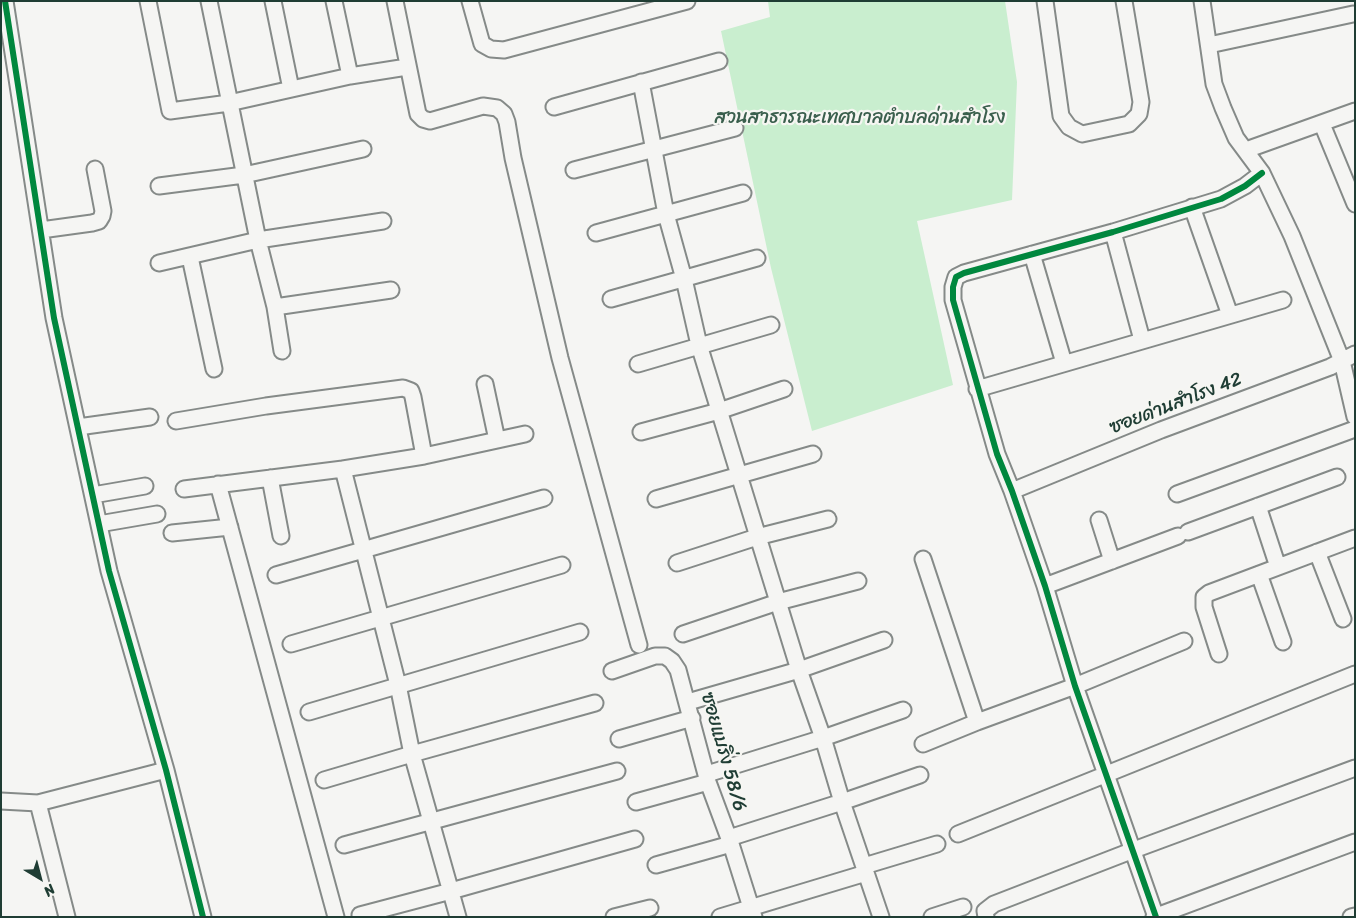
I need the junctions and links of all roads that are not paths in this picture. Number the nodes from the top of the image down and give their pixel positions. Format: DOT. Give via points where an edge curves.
graph roads {
  1 [pos="5,1"];
  2 [pos="148,1"];
  3 [pos="209,1"];
  4 [pos="273,1"];
  5 [pos="334,1"];
  6 [pos="395,1"];
  7 [pos="470,1"];
  8 [pos="686,1"];
  9 [pos="1045,1"];
  10 [pos="1124,1"];
  11 [pos="1202,1"];
  12 [pos="637,8"];
  13 [pos="1352,12"];
  14 [pos="1209,45"];
  15 [pos="720,61"];
  16 [pos="407,66"];
  17 [pos="350,76"];
  18 [pos="641,82"];
  19 [pos="291,89"];
  20 [pos="229,103"];
  21 [pos="554,107"];
  22 [pos="1355,111"];
  23 [pos="1322,124"];
  24 [pos="735,128"];
  25 [pos="363,149"];
  26 [pos="654,150"];
  27 [pos="1246,150"];
  28 [pos="95,169"];
  29 [pos="574,170"];
  30 [pos="1262,173"];
  31 [pos="244,175"];
  32 [pos="159,186"];
  33 [pos="743,193"];
  34 [pos="1355,204"];
  35 [pos="1192,207"];
  36 [pos="666,214"];
  37 [pos="383,220"];
  38 [pos="40,230"];
  39 [pos="1113,232"];
  40 [pos="596,233"];
  41 [pos="258,240"];
  42 [pos="1032,254"];
  43 [pos="190,257"];
  44 [pos="757,258"];
  45 [pos="159,263"];
  46 [pos="684,279"];
  47 [pos="391,290"];
  48 [pos="611,299"];
  49 [pos="1283,300"];
  50 [pos="275,307"];
  51 [pos="1230,315"];
  52 [pos="771,325"];
  53 [pos="1142,340"];
  54 [pos="699,345"];
  55 [pos="282,351"];
  56 [pos="1348,358"];
  57 [pos="1064,362"];
  58 [pos="638,364"];
  59 [pos="214,369"];
  60 [pos="485,384"];
  61 [pos="784,389"];
  62 [pos="977,389"];
  63 [pos="719,411"];
  64 [pos="150,417"];
  65 [pos="1355,417"];
  66 [pos="176,421"];
  67 [pos="78,427"];
  68 [pos="1355,429"];
  69 [pos="640,432"];
  70 [pos="525,434"];
  71 [pos="497,440"];
  72 [pos="813,454"];
  73 [pos="424,456"];
  74 [pos="343,469"];
  75 [pos="740,476"];
  76 [pos="1336,477"];
  77 [pos="270,478"];
  78 [pos="218,484"];
  79 [pos="145,486"];
  80 [pos="184,490"];
  81 [pos="1012,491"];
  82 [pos="1177,494"];
  83 [pos="93,495"];
  84 [pos="544,498"];
  85 [pos="656,499"];
  86 [pos="1258,506"];
  87 [pos="157,514"];
  88 [pos="828,519"];
  89 [pos="1099,520"];
  90 [pos="99,524"];
  91 [pos="230,527"];
  92 [pos="172,533"];
  93 [pos="281,536"];
  94 [pos="757,537"];
  95 [pos="1355,538"];
  96 [pos="363,550"];
  97 [pos="1317,552"];
  98 [pos="923,560"];
  99 [pos="1112,561"];
  100 [pos="677,563"];
  101 [pos="562,565"];
  102 [pos="1278,567"];
  103 [pos="1259,574"];
  104 [pos="276,575"];
  105 [pos="858,581"];
  106 [pos="1045,586"];
  107 [pos="778,602"];
  108 [pos="380,618"];
  109 [pos="1343,619"];
  110 [pos="580,632"];
  111 [pos="683,634"];
  112 [pos="884,640"];
  113 [pos="1184,641"];
  114 [pos="1283,642"];
  115 [pos="291,644"];
  116 [pos="639,645"];
  117 [pos="1219,654"];
  118 [pos="799,670"];
  119 [pos="612,671"];
  120 [pos="1355,674"];
  121 [pos="398,685"];
  122 [pos="1075,686"];
  123 [pos="688,702"];
  124 [pos="595,703"];
  125 [pos="903,710"];
  126 [pos="309,712"];
  127 [pos="692,718"];
  128 [pos="977,722"];
  129 [pos="823,738"];
  130 [pos="619,739"];
  131 [pos="924,744"];
  132 [pos="412,754"];
  133 [pos="1355,768"];
  134 [pos="166,770"];
  135 [pos="617,772"];
  136 [pos="1106,774"];
  137 [pos="920,775"];
  138 [pos="707,778"];
  139 [pos="324,780"];
  140 [pos="1,801"];
  141 [pos="636,802"];
  142 [pos="842,802"];
  143 [pos="38,803"];
  144 [pos="431,821"];
  145 [pos="958,834"];
  146 [pos="635,839"];
  147 [pos="730,841"];
  148 [pos="1355,842"];
  149 [pos="937,844"];
  150 [pos="344,846"];
  151 [pos="1132,850"];
  152 [pos="656,865"];
  153 [pos="865,870"];
  154 [pos="451,891"];
  155 [pos="963,907"];
  156 [pos="650,908"];
  157 [pos="753,913"];
  158 [pos="360,915"];
  159 [pos="67,917"];
  160 [pos="204,917"];
  161 [pos="336,917"];
  162 [pos="458,917"];
  163 [pos="614,917"];
  164 [pos="720,917"];
  165 [pos="881,917"];
  166 [pos="932,917"];
  167 [pos="986,917"];
  168 [pos="1155,917"];
  1 -- 38 [label="street"];
  2 -- 20 [label="street" via="170,111"];
  3 -- 20 [label="street"];
  4 -- 19 [label="street"];
  5 -- 17 [label="street"];
  6 -- 16 [label="street"];
  7 -- 12 [label="street" via="482,44 504,50"];
  8 -- 12 [label="street"];
  9 -- 10 [label="street" via="1061,116 1069,127 1082,134 1129,124 1139,114 1141,102"];
  11 -- 14 [label="street"];
  13 -- 14 [label="street"];
  14 -- 27 [label="street" via="1214,84 1236,138"];
  15 -- 18 [label="street"];
  16 -- 17 [label="street"];
  16 -- 116 [label="street" via="418,114 423,119 440,118 483,106 497,108 504,114 560,358"];
  17 -- 19 [label="street"];
  18 -- 21 [label="street"];
  18 -- 26 [label="street"];
  19 -- 20 [label="street"];
  20 -- 31 [label="street"];
  22 -- 23 [label="street"];
  23 -- 27 [label="street"];
  23 -- 34 [label="street"];
  24 -- 26 [label="street"];
  25 -- 31 [label="street"];
  26 -- 29 [label="street"];
  26 -- 36 [label="street"];
  27 -- 30 [label="street"];
  28 -- 38 [label="street" via="103,211 99,221"];
  30 -- 35 [label="street" via="1222,199"];
  30 -- 56 [label="street"];
  31 -- 32 [label="street"];
  31 -- 41 [label="street"];
  33 -- 36 [label="street"];
  35 -- 39 [label="street"];
  35 -- 51 [label="street"];
  36 -- 40 [label="street"];
  36 -- 46 [label="street"];
  37 -- 41 [label="street"];
  38 -- 67 [label="street" via="54,318"];
  39 -- 42 [label="street"];
  39 -- 53 [label="street"];
  41 -- 43 [label="street"];
  41 -- 50 [label="street"];
  42 -- 57 [label="street"];
  42 -- 62 [label="street" via="964,273 956,278 952,287"];
  43 -- 45 [label="street"];
  43 -- 59 [label="street"];
  44 -- 46 [label="street"];
  46 -- 48 [label="street"];
  46 -- 54 [label="street"];
  47 -- 50 [label="street"];
  49 -- 51 [label="street"];
  50 -- 55 [label="street"];
  51 -- 53 [label="street"];
  52 -- 54 [label="street"];
  53 -- 57 [label="street"];
  54 -- 58 [label="street"];
  54 -- 63 [label="street"];
  56 -- 65 [label="street"];
  56 -- 81 [label="street, ซอยด่านสำโรง 42"];
  57 -- 62 [label="street"];
  60 -- 71 [label="street"];
  61 -- 63 [label="street"];
  62 -- 81 [label="street"];
  63 -- 69 [label="street"];
  63 -- 75 [label="street"];
  64 -- 67 [label="street"];
  66 -- 73 [label="street" via="402,388 411,391 413,397"];
  67 -- 83 [label="street"];
  68 -- 82 [label="street"];
  70 -- 71 [label="street"];
  71 -- 73 [label="street"];
  72 -- 75 [label="street"];
  73 -- 74 [label="street"];
  74 -- 77 [label="street"];
  74 -- 96 [label="street"];
  75 -- 85 [label="street"];
  75 -- 94 [label="street"];
  76 -- 86 [label="street"];
  77 -- 78 [label="street"];
  77 -- 93 [label="street"];
  78 -- 80 [label="street"];
  78 -- 91 [label="street"];
  79 -- 83 [label="street"];
  81 -- 106 [label="street"];
  83 -- 90 [label="street"];
  84 -- 96 [label="street"];
  86 -- 99 [label="street"];
  86 -- 102 [label="street"];
  87 -- 90 [label="street"];
  88 -- 94 [label="street"];
  89 -- 99 [label="street"];
  90 -- 134 [label="street" via="109,572"];
  91 -- 92 [label="street"];
  91 -- 161 [label="street"];
  94 -- 100 [label="street"];
  94 -- 107 [label="street"];
  95 -- 97 [label="street"];
  96 -- 104 [label="street"];
  96 -- 108 [label="street"];
  97 -- 102 [label="street"];
  97 -- 109 [label="street"];
  98 -- 128 [label="street"];
  99 -- 106 [label="street"];
  101 -- 108 [label="street"];
  102 -- 103 [label="street"];
  103 -- 114 [label="street"];
  103 -- 117 [label="street" via="1204,597 1204,607"];
  105 -- 107 [label="street"];
  106 -- 122 [label="street"];
  107 -- 111 [label="street"];
  107 -- 118 [label="street"];
  108 -- 115 [label="street"];
  108 -- 121 [label="street"];
  110 -- 121 [label="street"];
  112 -- 118 [label="street"];
  113 -- 122 [label="street"];
  118 -- 123 [label="street"];
  118 -- 129 [label="street"];
  119 -- 123 [label="street, ซอยแบริ่ง 58/6" via="655,656 665,656 678,670"];
  120 -- 136 [label="street"];
  121 -- 126 [label="street"];
  121 -- 132 [label="street"];
  122 -- 128 [label="street"];
  122 -- 136 [label="street"];
  123 -- 127 [label="street, ซอยแบริ่ง 58/6"];
  124 -- 132 [label="street"];
  125 -- 129 [label="street"];
  127 -- 130 [label="street"];
  127 -- 138 [label="street, ซอยแบริ่ง 58/6"];
  128 -- 131 [label="street"];
  129 -- 138 [label="street"];
  129 -- 142 [label="street"];
  132 -- 139 [label="street"];
  132 -- 144 [label="street"];
  133 -- 151 [label="street"];
  134 -- 143 [label="street"];
  134 -- 160 [label="street"];
  135 -- 144 [label="street"];
  136 -- 145 [label="street"];
  136 -- 151 [label="street"];
  137 -- 142 [label="street"];
  138 -- 141 [label="street"];
  138 -- 147 [label="street, ซอยแบริ่ง 58/6"];
  140 -- 143 [label="street"];
  142 -- 147 [label="street"];
  142 -- 153 [label="street"];
  143 -- 159 [label="street"];
  144 -- 150 [label="street"];
  144 -- 154 [label="street"];
  146 -- 154 [label="street"];
  147 -- 152 [label="street"];
  147 -- 157 [label="street, ซอยแบริ่ง 58/6"];
  148 -- 168 [label="street"];
  149 -- 153 [label="street"];
  151 -- 167 [label="street" via="994,904 985,910"];
  151 -- 168 [label="street"];
  153 -- 157 [label="street"];
  153 -- 165 [label="street"];
  154 -- 158 [label="street"];
  154 -- 162 [label="street"];
  155 -- 166 [label="street"];
  156 -- 163 [label="street"];
  157 -- 164 [label="street"];
}
